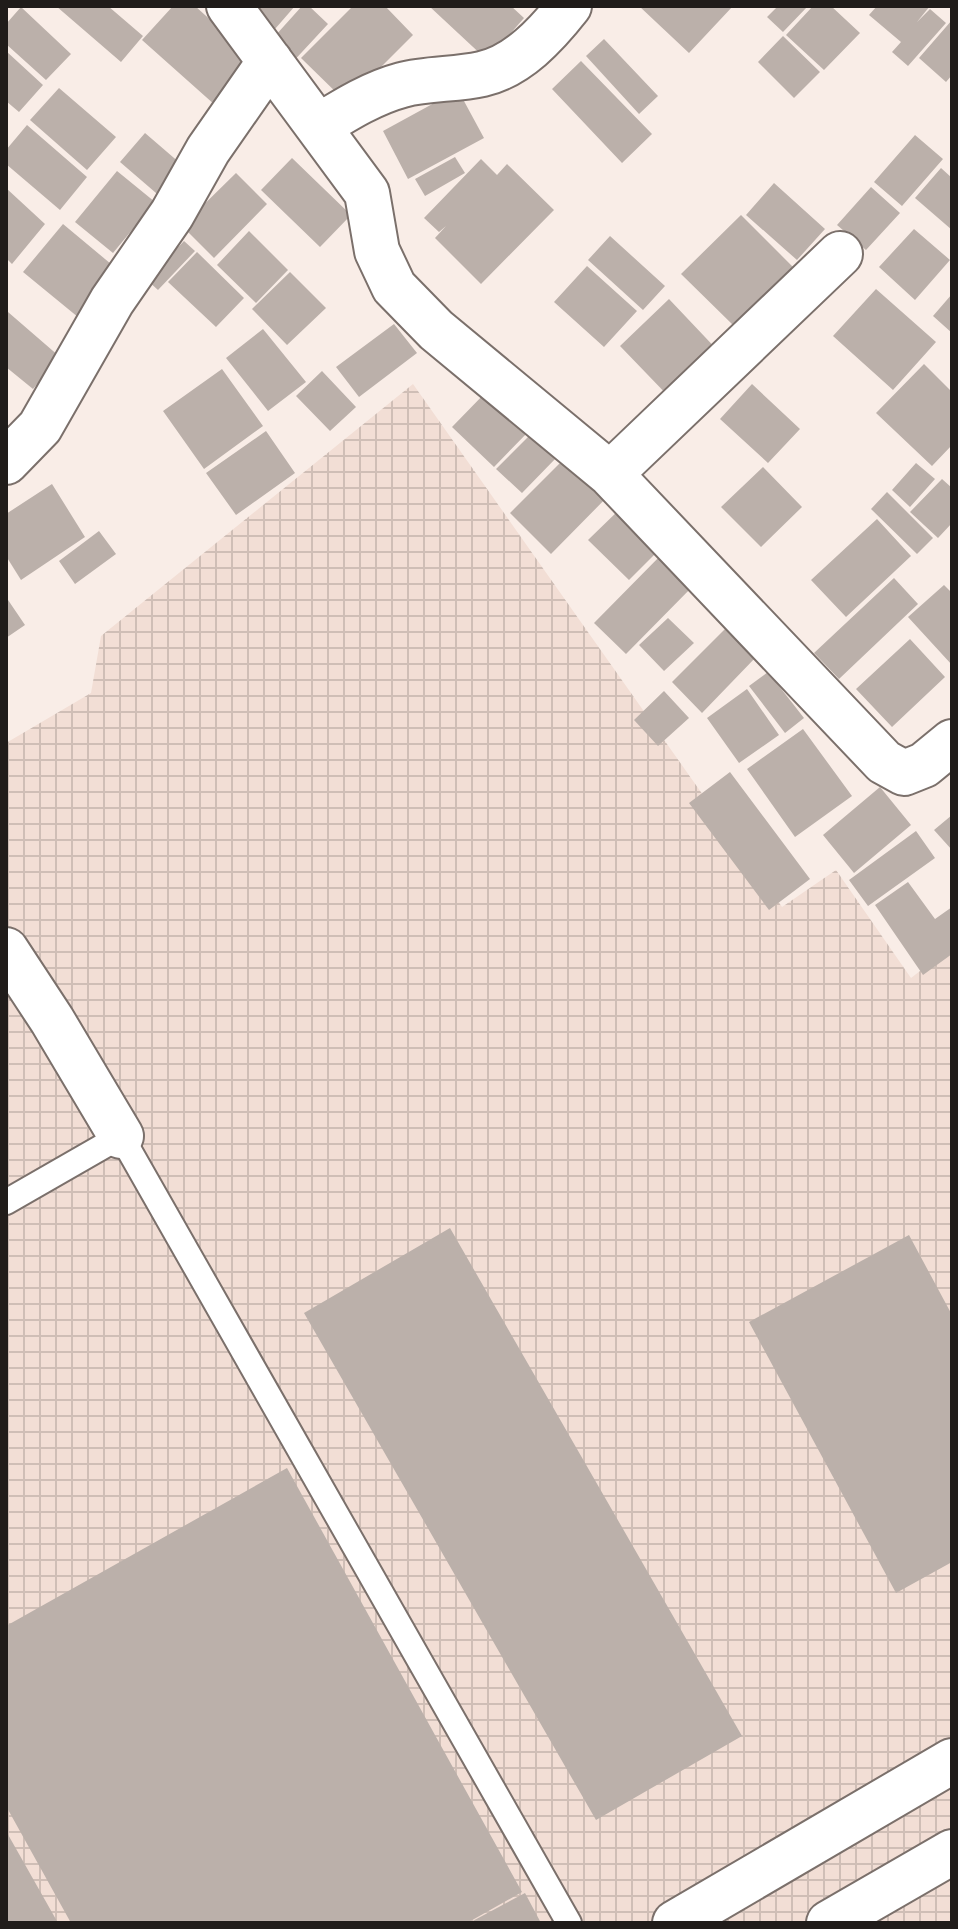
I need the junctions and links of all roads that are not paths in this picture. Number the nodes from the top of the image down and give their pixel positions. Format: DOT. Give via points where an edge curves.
graph roads {
  1 [pos="229,6"];
  2 [pos="569,6"];
  3 [pos="270,61"];
  4 [pos="319,126"];
  5 [pos="840,254"];
  6 [pos="6,462"];
  7 [pos="610,474"];
  8 [pos="952,742"];
  9 [pos="6,950"];
  10 [pos="121,1136"];
  11 [pos="6,1202"];
  12 [pos="952,1761"];
  13 [pos="952,1852"];
  14 [pos="569,1923"];
  15 [pos="675,1923"];
  16 [pos="829,1923"];
  1 -- 3 [label="street"];
  2 -- 4 [label="street" via="522,56 504,66 484,74 403,85"];
  3 -- 4 [label="street"];
  3 -- 6 [label="street" via="112,301 40,427"];
  4 -- 7 [label="street" via="367,193 377,251 394,287 436,330"];
  5 -- 7 [label="street"];
  7 -- 8 [label="street" via="884,762 904,773 924,765"];
  9 -- 10 [label="street"];
  10 -- 11 [label="lane"];
  10 -- 14 [label="lane"];
  12 -- 15 [label="street"];
  13 -- 16 [label="street"];
}
